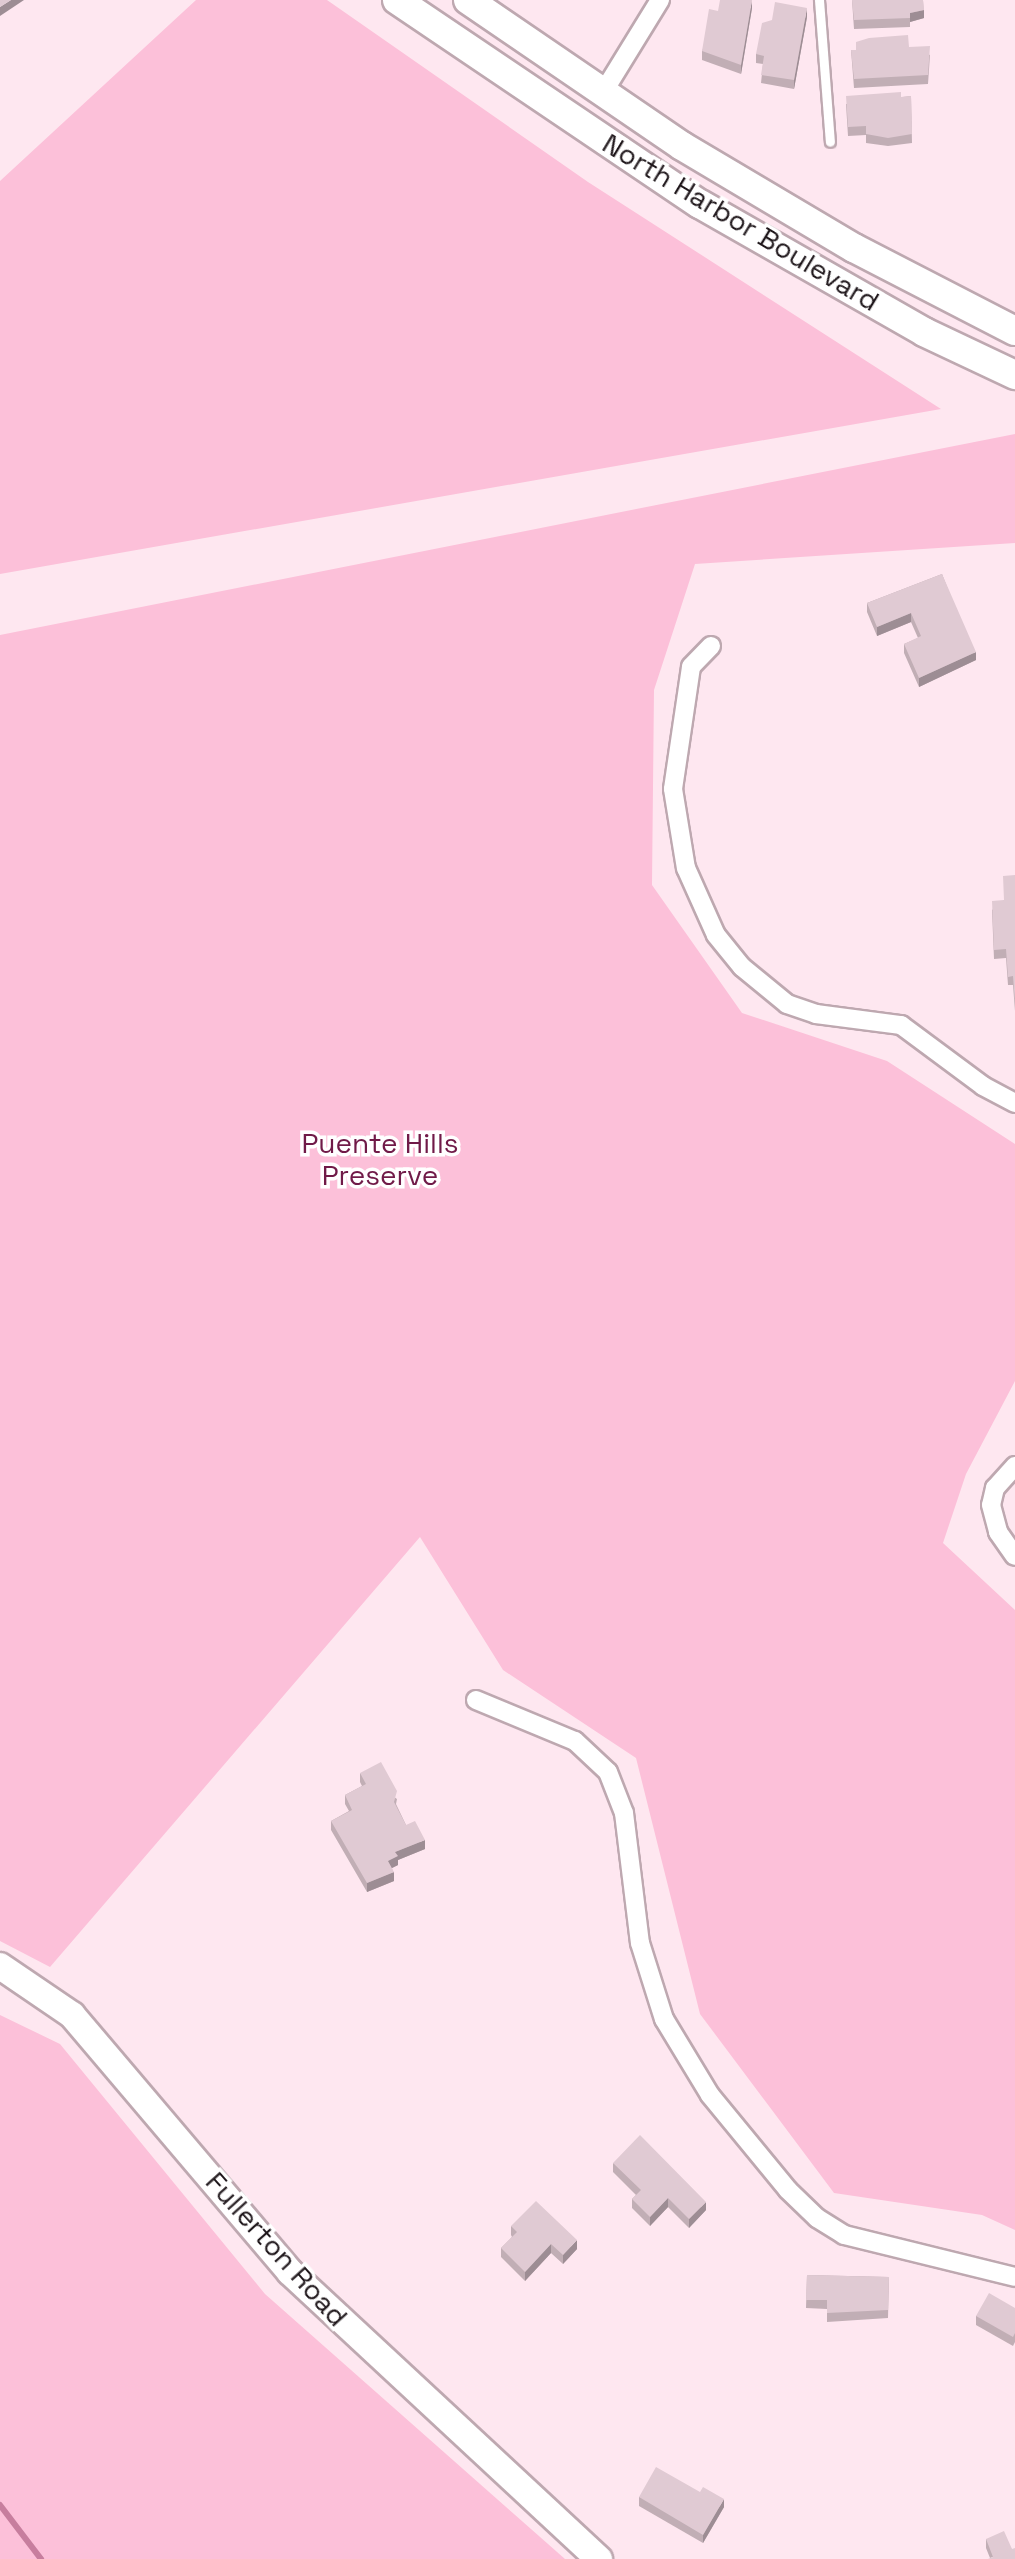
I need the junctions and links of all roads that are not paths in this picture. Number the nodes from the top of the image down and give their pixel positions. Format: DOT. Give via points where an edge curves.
graph roads {
  1 [pos="397,0"];
  2 [pos="468,0"];
  3 [pos="660,0"];
  4 [pos="819,0"];
  5 [pos="463,45"];
  6 [pos="604,91"];
  7 [pos="830,142"];
  8 [pos="1015,331"];
  9 [pos="1015,375"];
  10 [pos="711,646"];
  11 [pos="1015,1103"];
  12 [pos="1015,1466"];
  13 [pos="1015,1556"];
  14 [pos="476,1700"];
  15 [pos="0,1966"];
  16 [pos="1015,2277"];
  17 [pos="599,2559"];
  1 -- 5 [label="main road, North Harbor Boulevard"];
  2 -- 6 [label="main road, North Harbor Boulevard"];
  3 -- 6 [label="street"];
  4 -- 7 [label="lane"];
  5 -- 6 [label="main road" via="495,45 561,93"];
  5 -- 9 [label="main road, North Harbor Boulevard" via="700,204 924,332"];
  6 -- 8 [label="main road, North Harbor Boulevard" via="682,146 841,240"];
  10 -- 11 [label="street" via="691,667 673,789 686,868 716,935 742,967 787,1004 816,1014 901,1025 983,1086"];
  12 -- 13 [label="street" via="995,1488 991,1505 998,1532"];
  14 -- 16 [label="street" via="575,1741 608,1772 624,1813 640,1943 664,2019 710,2095 788,2190 844,2235"];
  15 -- 17 [label="street, Fullerton Road" via="72,2015 296,2278"];
}
